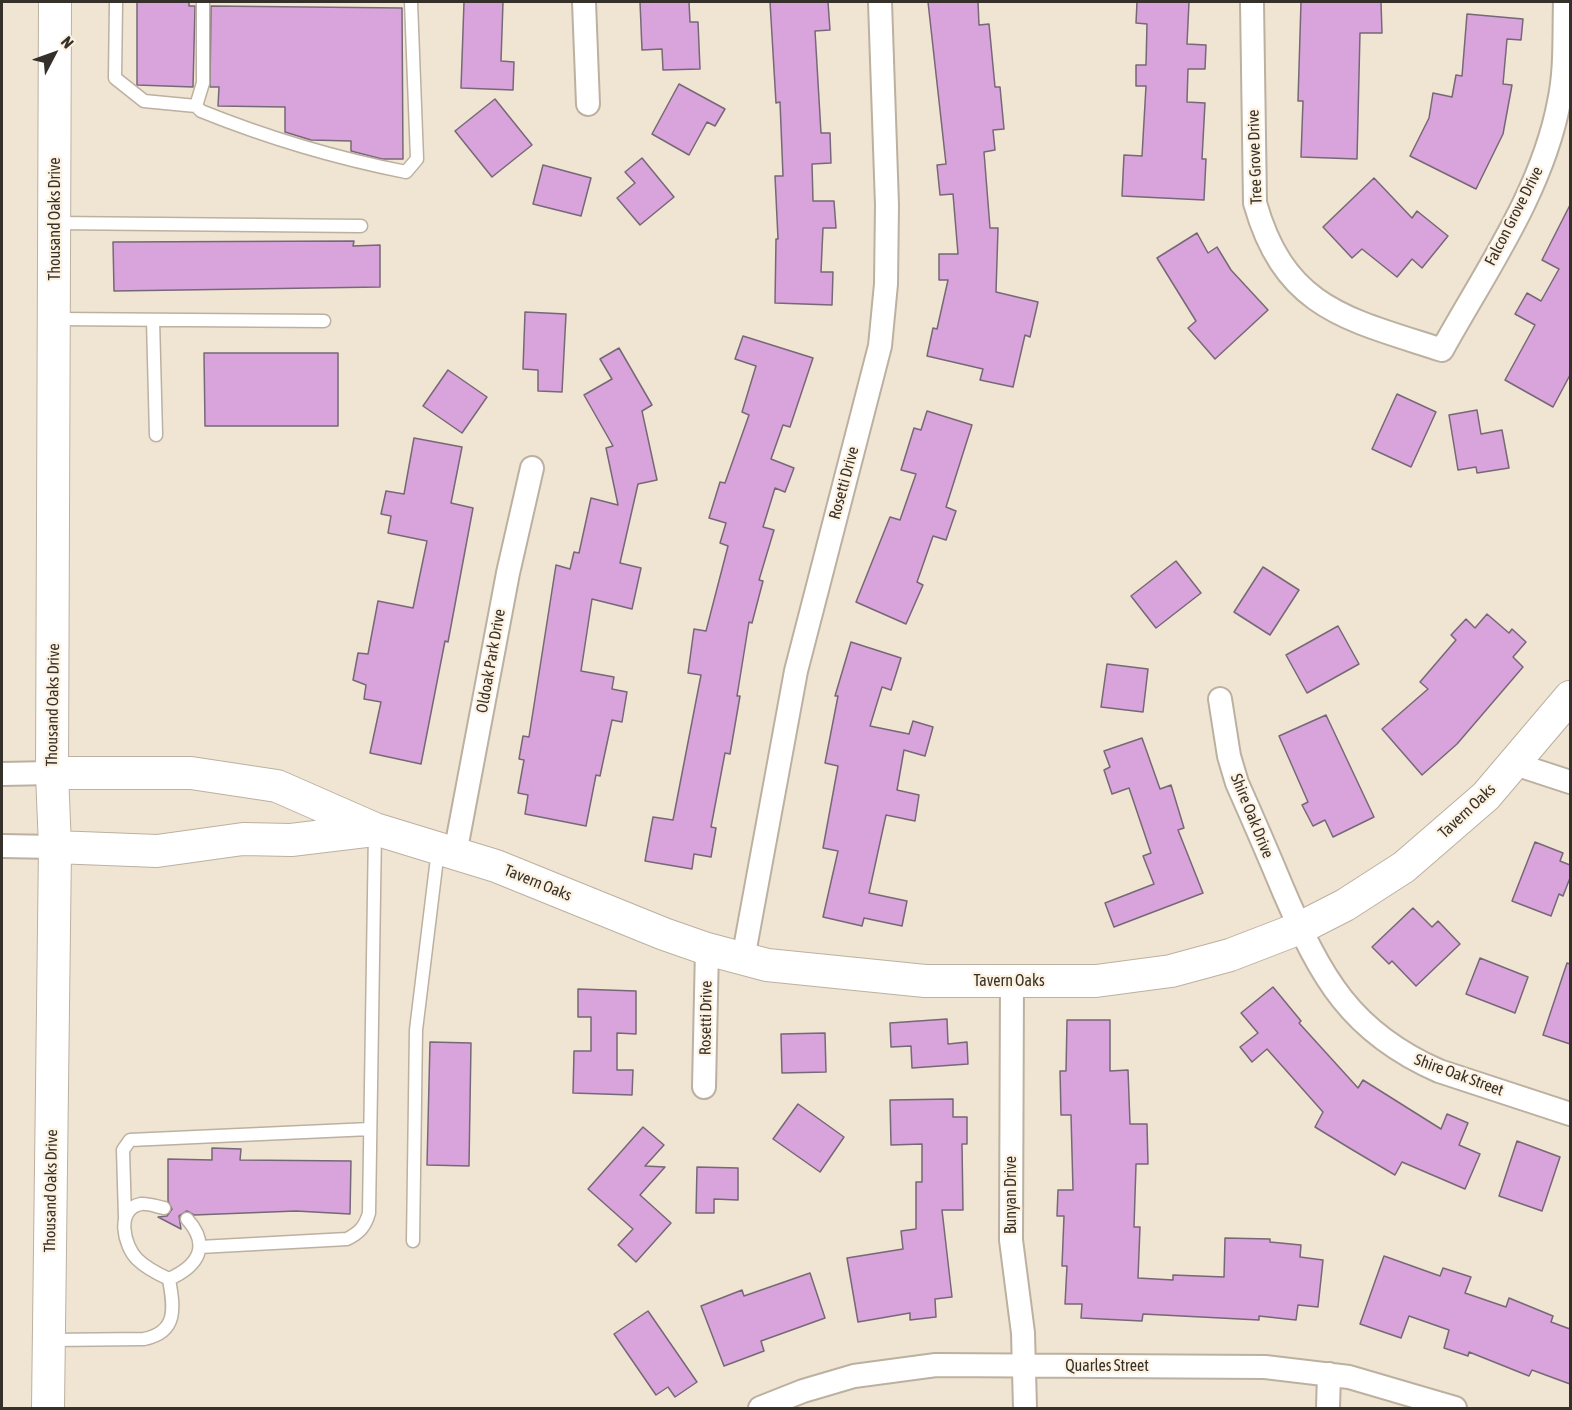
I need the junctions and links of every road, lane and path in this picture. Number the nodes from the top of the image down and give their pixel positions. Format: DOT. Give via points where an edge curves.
graph roads {
  1 [pos="55,2"];
  2 [pos="116,2"];
  3 [pos="204,2"];
  4 [pos="411,2"];
  5 [pos="584,2"];
  6 [pos="880,2"];
  7 [pos="1252,2"];
  8 [pos="1565,2"];
  9 [pos="588,104"];
  10 [pos="196,106"];
  11 [pos="55,223"];
  12 [pos="361,226"];
  13 [pos="55,319"];
  14 [pos="153,320"];
  15 [pos="324,321"];
  16 [pos="1442,350"];
  17 [pos="156,435"];
  18 [pos="532,468"];
  19 [pos="1570,697"];
  20 [pos="1220,699"];
  21 [pos="1515,764"];
  22 [pos="52,773"];
  23 [pos="2,774"];
  24 [pos="1570,782"];
  25 [pos="375,830"];
  26 [pos="2,846"];
  27 [pos="55,847"];
  28 [pos="447,852"];
  29 [pos="1300,928"];
  30 [pos="707,949"];
  31 [pos="743,959"];
  32 [pos="1012,981"];
  33 [pos="704,1087"];
  34 [pos="1570,1114"];
  35 [pos="370,1129"];
  36 [pos="164,1208"];
  37 [pos="125,1218"];
  38 [pos="187,1219"];
  39 [pos="413,1240"];
  40 [pos="200,1247"];
  41 [pos="169,1279"];
  42 [pos="49,1340"];
  43 [pos="1025,1365"];
  44 [pos="1329,1374"];
  45 [pos="48,1408"];
  46 [pos="760,1408"];
  47 [pos="1025,1408"];
  48 [pos="1328,1408"];
  49 [pos="1455,1408"];
  1 -- 11 [label="street, Thousand Oaks Drive"];
  2 -- 10 [label="lane" via="115,78 144,101"];
  3 -- 10 [label="lane" via="203,83"];
  4 -- 10 [label="lane" via="417,159 406,172 346,160 255,133"];
  5 -- 9 [label="street"];
  6 -- 31 [label="street, Rosetti Drive" via="887,205 880,346 796,671"];
  7 -- 16 [label="street, Tree Grove Drive" via="1255,203 1264,235 1299,288 1326,307 1364,325"];
  8 -- 16 [label="street, Falcon Grove Drive" via="1564,68 1544,157 1530,190"];
  11 -- 12 [label="lane"];
  11 -- 13 [label="street, Thousand Oaks Drive"];
  13 -- 14 [label="lane"];
  13 -- 22 [label="street, Thousand Oaks Drive"];
  14 -- 15 [label="lane"];
  14 -- 17 [label="lane"];
  18 -- 28 [label="street, Oldoak Park Drive"];
  19 -- 21 [label="street, Tavern Oaks"];
  20 -- 29 [label="street, Shire Oak Drive" via="1237,783"];
  21 -- 24 [label="street"];
  21 -- 29 [label="street, Tavern Oaks" via="1486,796 1404,867"];
  22 -- 23 [label="street, Tavern Oaks"];
  22 -- 25 [label="street, Tavern Oaks" via="191,773 277,786"];
  22 -- 27 [label="street, Thousand Oaks Drive"];
  25 -- 27 [label="street, Tavern Oaks" via="291,840 243,839 157,851"];
  25 -- 28 [label="street, Tavern Oaks"];
  25 -- 35 [label="lane"];
  26 -- 27 [label="street, Tavern Oaks"];
  27 -- 42 [label="street, Thousand Oaks Drive"];
  28 -- 30 [label="street, Tavern Oaks" via="496,866"];
  28 -- 39 [label="lane" via="416,1030"];
  29 -- 32 [label="street, Tavern Oaks" via="1230,955 1171,971 1096,981"];
  29 -- 34 [label="street, Shire Oak Street" via="1314,959 1343,1002 1378,1037 1438,1071"];
  30 -- 31 [label="street, Tavern Oaks"];
  30 -- 33 [label="street, Rosetti Drive"];
  31 -- 32 [label="street, Tavern Oaks" via="767,965 925,981"];
  32 -- 43 [label="street, Bunyan Drive" via="1011,1240"];
  35 -- 37 [label="lane" via="135,1138 123,1150"];
  35 -- 40 [label="lane" via="369,1214 358,1234 347,1239"];
  36 -- 37 [label="lane" via="142,1204 131,1209"];
  37 -- 41 [label="lane" via="127,1243 136,1258"];
  38 -- 40 [label="lane"];
  40 -- 41 [label="lane" via="186,1272"];
  41 -- 42 [label="lane" via="173,1308 165,1331 156,1337"];
  42 -- 45 [label="street, Thousand Oaks Drive"];
  43 -- 44 [label="street, Quarles Street" via="1265,1367"];
  43 -- 46 [label="street, Quarles Street" via="936,1365 854,1376"];
  43 -- 47 [label="street, Bunyan Drive"];
  44 -- 48 [label="street"];
  44 -- 49 [label="street, Quarles Street"];
}
